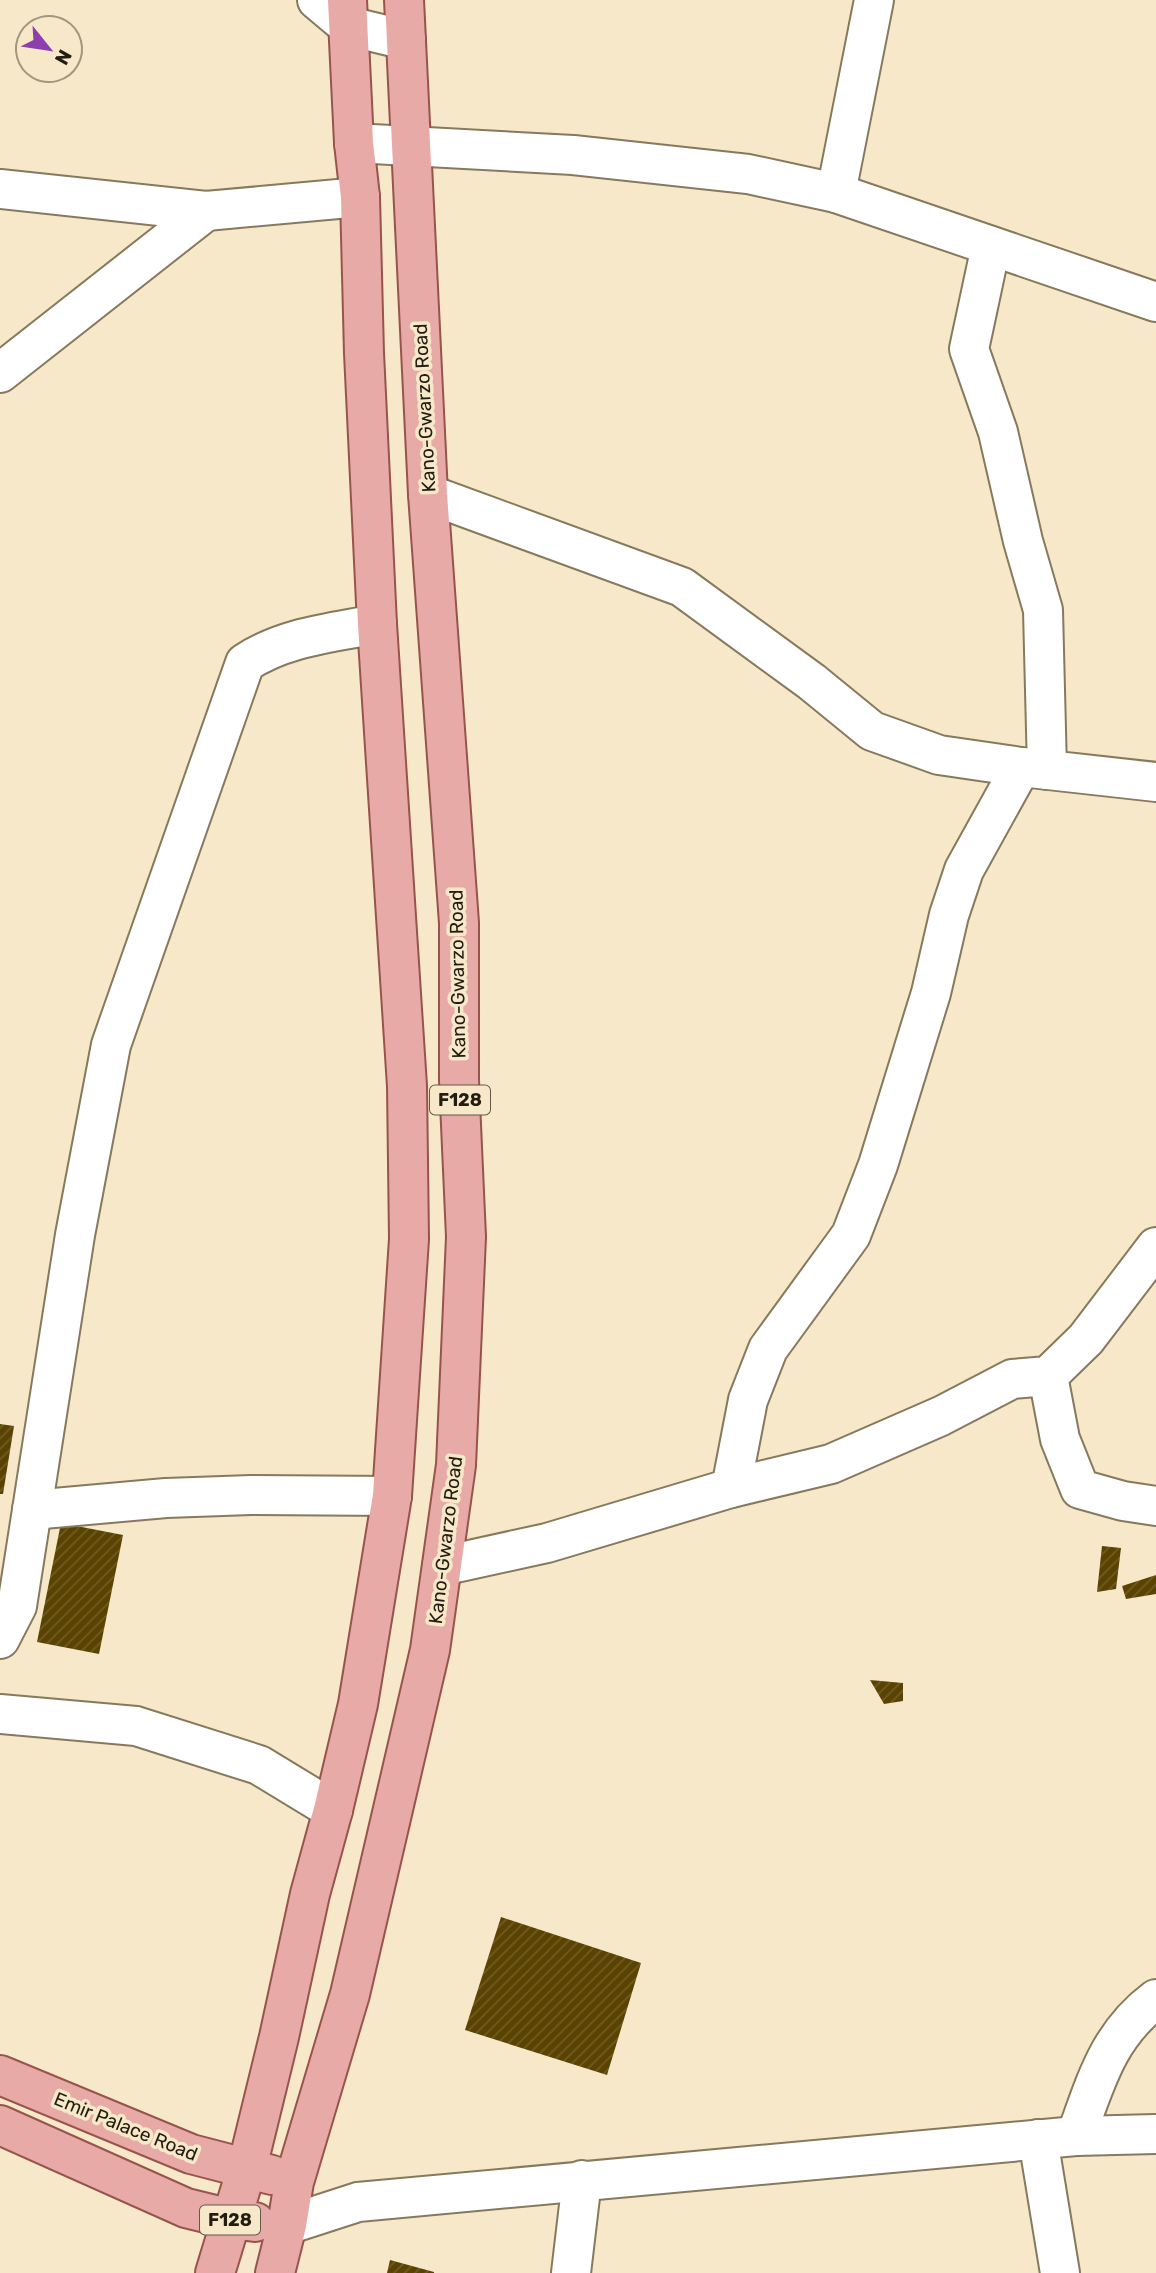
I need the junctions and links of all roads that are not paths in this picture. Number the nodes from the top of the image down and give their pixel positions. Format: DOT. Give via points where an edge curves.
graph roads {
  1 [pos="317,0"];
  2 [pos="404,0"];
  3 [pos="874,0"];
  4 [pos="347,13"];
  5 [pos="406,40"];
  6 [pos="354,143"];
  7 [pos="411,145"];
  8 [pos="0,189"];
  9 [pos="836,192"];
  10 [pos="360,197"];
  11 [pos="206,211"];
  12 [pos="991,246"];
  13 [pos="1156,302"];
  14 [pos="0,373"];
  15 [pos="428,494"];
  16 [pos="377,624"];
  17 [pos="1034,769"];
  18 [pos="1156,782"];
  19 [pos="1156,1247"];
  20 [pos="1048,1376"];
  21 [pos="731,1488"];
  22 [pos="392,1496"];
  23 [pos="1156,1506"];
  24 [pos="32,1510"];
  25 [pos="442,1566"];
  26 [pos="0,1639"];
  27 [pos="0,1714"];
  28 [pos="333,1810"];
  29 [pos="1156,1999"];
  30 [pos="0,2075"];
  31 [pos="0,2125"];
  32 [pos="1156,2134"];
  33 [pos="1076,2136"];
  34 [pos="1038,2139"];
  35 [pos="247,2168"];
  36 [pos="582,2180"];
  37 [pos="294,2182"];
  38 [pos="358,2202"];
  39 [pos="231,2219"];
  40 [pos="287,2225"];
  41 [pos="215,2273"];
  42 [pos="275,2273"];
  43 [pos="571,2273"];
  44 [pos="1060,2273"];
  1 -- 4 [label="street"];
  2 -- 5 [label="main road, Kano-Gwarzo Road / F128"];
  3 -- 9 [label="street"];
  4 -- 5 [label="street"];
  4 -- 6 [label="main road, F128"];
  5 -- 7 [label="main road, Kano-Gwarzo Road / F128"];
  6 -- 7 [label="street"];
  6 -- 10 [label="main road, F128"];
  7 -- 9 [label="street" via="573,155 748,174"];
  7 -- 15 [label="main road, Kano-Gwarzo Road / F128"];
  8 -- 11 [label="street"];
  9 -- 12 [label="street"];
  10 -- 11 [label="street"];
  10 -- 16 [label="main road, F128"];
  11 -- 14 [label="street"];
  12 -- 13 [label="street"];
  12 -- 17 [label="street" via="969,349 998,432 1043,610"];
  15 -- 17 [label="street" via="682,587 812,681 872,731 939,755"];
  15 -- 25 [label="main road, Kano-Gwarzo Road / F128" via="459,923 466,1237 456,1465"];
  16 -- 22 [label="main road, F128" via="407,1086 410,1239"];
  16 -- 24 [label="street" via="279,644 245,663 111,1045 75,1235"];
  17 -- 18 [label="street"];
  17 -- 21 [label="street" via="964,870 878,1165 851,1235 768,1349 748,1400"];
  19 -- 20 [label="street" via="1086,1339"];
  20 -- 21 [label="street" via="1012,1379 942,1416 831,1464"];
  20 -- 23 [label="street" via="1060,1439 1080,1489"];
  21 -- 25 [label="street" via="547,1543"];
  22 -- 24 [label="street" via="166,1498"];
  22 -- 28 [label="main road, F128" via="358,1704"];
  24 -- 26 [label="street" via="17,1606"];
  25 -- 37 [label="main road, Kano-Gwarzo Road / F128" via="430,1650 350,1994"];
  27 -- 28 [label="street" via="136,1726 259,1765"];
  28 -- 35 [label="main road, F128"];
  29 -- 33 [label="street" via="1121,2032 1103,2061"];
  30 -- 35 [label="main road, Emir Palace Road" via="191,2154"];
  31 -- 39 [label="main road" via="186,2208"];
  32 -- 33 [label="street"];
  33 -- 34 [label="street"];
  34 -- 36 [label="street"];
  34 -- 44 [label="street"];
  35 -- 37 [label="main road, Emir Palace Road"];
  35 -- 39 [label="main road, F128"];
  36 -- 38 [label="street"];
  36 -- 43 [label="street"];
  37 -- 38 [label="street"];
  37 -- 40 [label="main road, F128"];
  38 -- 40 [label="street"];
  39 -- 40 [label="main road"];
  39 -- 41 [label="main road, F128"];
  40 -- 42 [label="main road, F128"];
}
